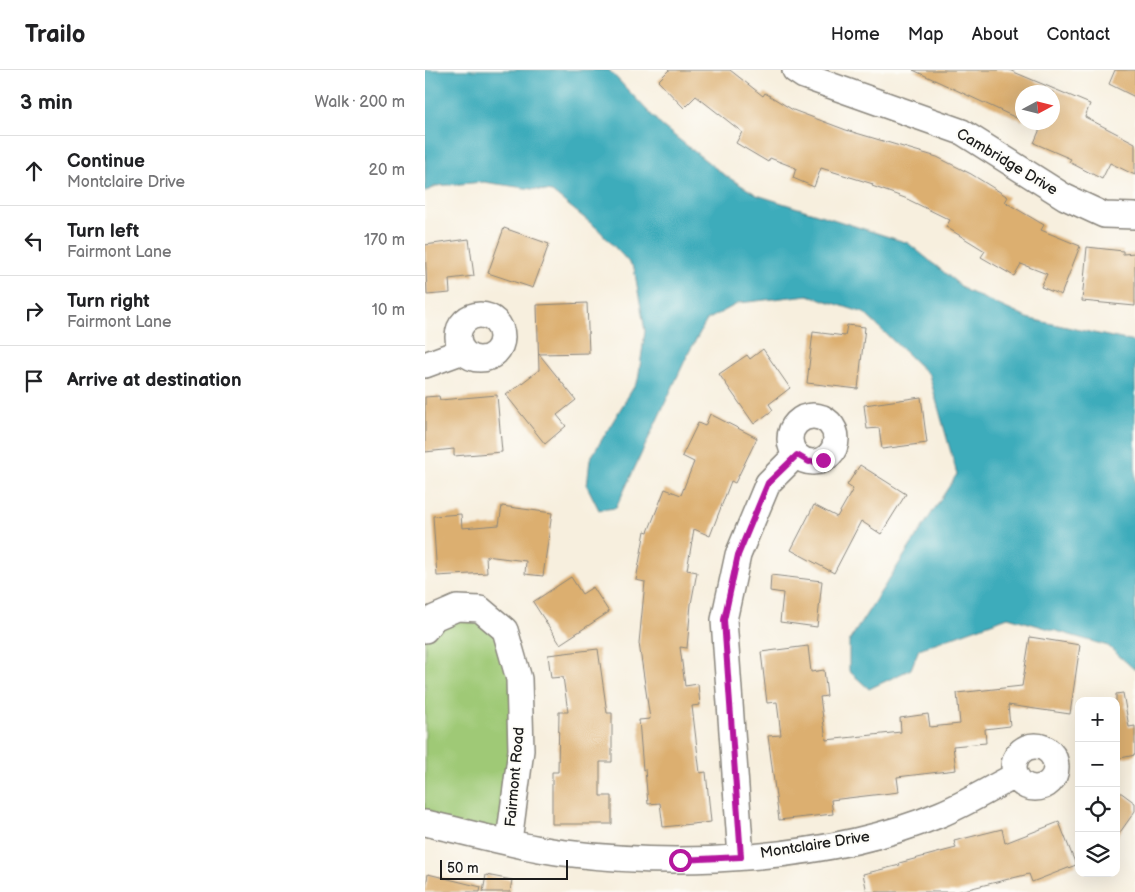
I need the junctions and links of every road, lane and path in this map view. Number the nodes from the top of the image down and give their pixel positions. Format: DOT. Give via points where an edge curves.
graph roads {
  1 [pos="795,70"];
  2 [pos="839,78"];
  3 [pos="1135,216"];
  4 [pos="463,351"];
  5 [pos="425,365"];
  6 [pos="797,455"];
  7 [pos="425,630"];
  8 [pos="1015,776"];
  9 [pos="425,823"];
  10 [pos="509,841"];
  11 [pos="741,857"];
  1 -- 2 [label="street, Cambridge Drive" via="804,76"];
  2 -- 3 [label="street, Cambridge Drive" via="962,132 1065,197 1103,215"];
  4 -- 5 [label="street"];
  6 -- 11 [label="street" via="768,483 738,555 724,620"];
  7 -- 10 [label="street, Fairmont Road" via="435,618 457,608 480,609 505,630 520,688 521,750"];
  8 -- 11 [label="street, Montclaire Drive" via="942,814 868,838"];
  9 -- 10 [label="street, Montclaire Drive"];
  10 -- 11 [label="street, Montclaire Drive" via="565,853 680,860"];
}
